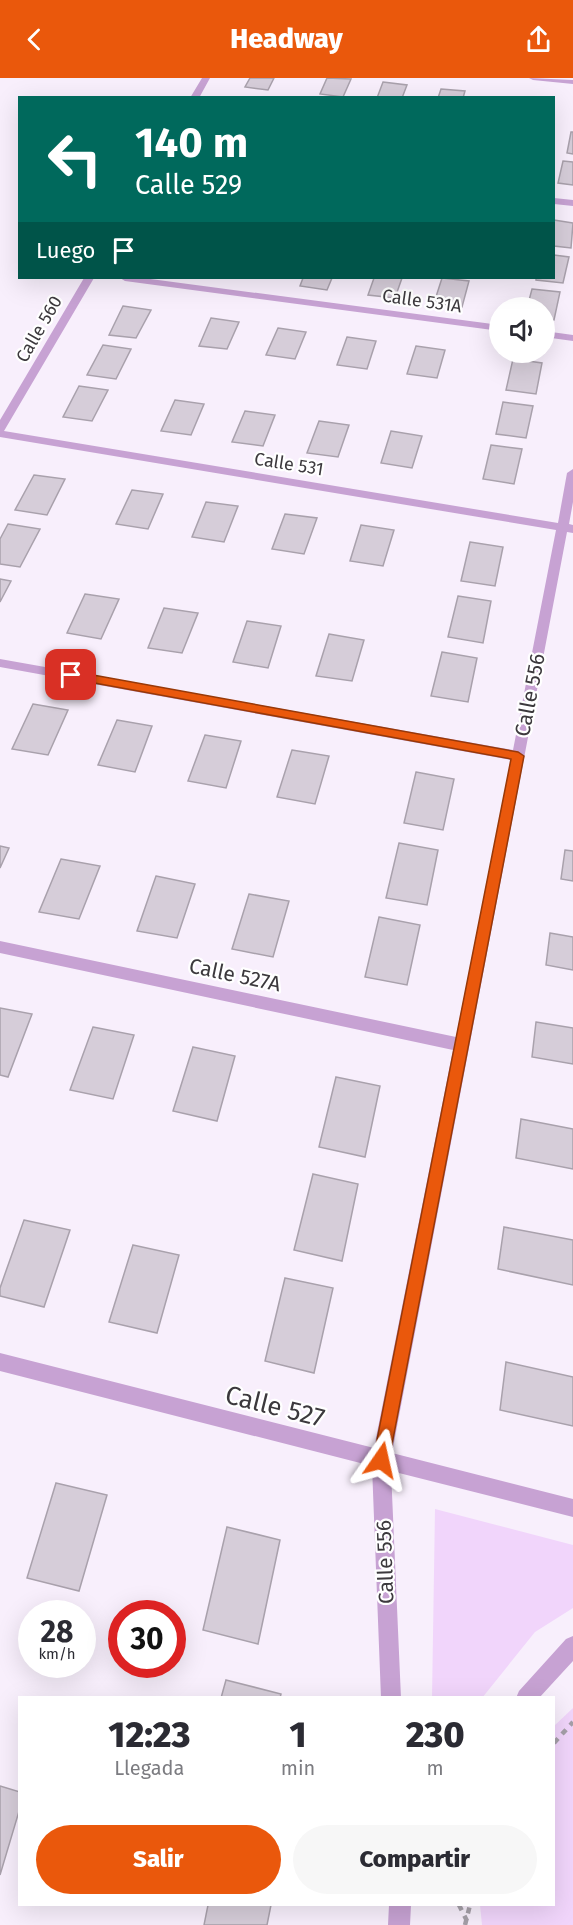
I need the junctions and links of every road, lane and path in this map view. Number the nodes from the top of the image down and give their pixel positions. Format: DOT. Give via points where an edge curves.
graph roads {
  1 [pos="206,78"];
  2 [pos="533,78"];
  3 [pos="573,82"];
  4 [pos="195,96"];
  5 [pos="555,201"];
  6 [pos="573,203"];
  7 [pos="88,279"];
  8 [pos="132,279"];
  9 [pos="489,327"];
  10 [pos="555,336"];
  11 [pos="573,338"];
  12 [pos="0,429"];
  13 [pos="0,434"];
  14 [pos="573,473"];
  15 [pos="568,528"];
  16 [pos="0,663"];
  17 [pos="518,756"];
  18 [pos="0,947"];
  19 [pos="462,1045"];
  20 [pos="0,1362"];
  21 [pos="381,1460"];
  22 [pos="573,1509"];
  23 [pos="573,1646"];
  24 [pos="391,1696"];
  25 [pos="528,1696"];
  26 [pos="573,1722"];
  27 [pos="555,1742"];
  28 [pos="400,1906"];
  29 [pos="460,1906"];
  30 [pos="470,1906"];
  31 [pos="465,1917"];
  32 [pos="399,1925"];
  33 [pos="467,1925"];
  1 -- 4 [label="street"];
  2 -- 3 [label="street"];
  5 -- 6 [label="street"];
  7 -- 12 [label="street, Calle 560"];
  8 -- 9 [label="street, Calle 531A"];
  10 -- 11 [label="street"];
  13 -- 15 [label="street, Calle 531"];
  14 -- 15 [label="street, Calle 556"];
  15 -- 17 [label="street, Calle 556"];
  16 -- 17 [label="street"];
  17 -- 19 [label="street, Calle 556"];
  18 -- 19 [label="street, Calle 527A"];
  19 -- 21 [label="street, Calle 556"];
  20 -- 21 [label="street, Calle 527"];
  21 -- 22 [label="street, Calle 527"];
  21 -- 24 [label="street, Calle 556"];
  23 -- 25 [label="street"];
  26 -- 27 [label="path"];
  28 -- 32 [label="street"];
  29 -- 31 [label="path"];
  30 -- 31 [label="path"];
  31 -- 33 [label="path"];
}
